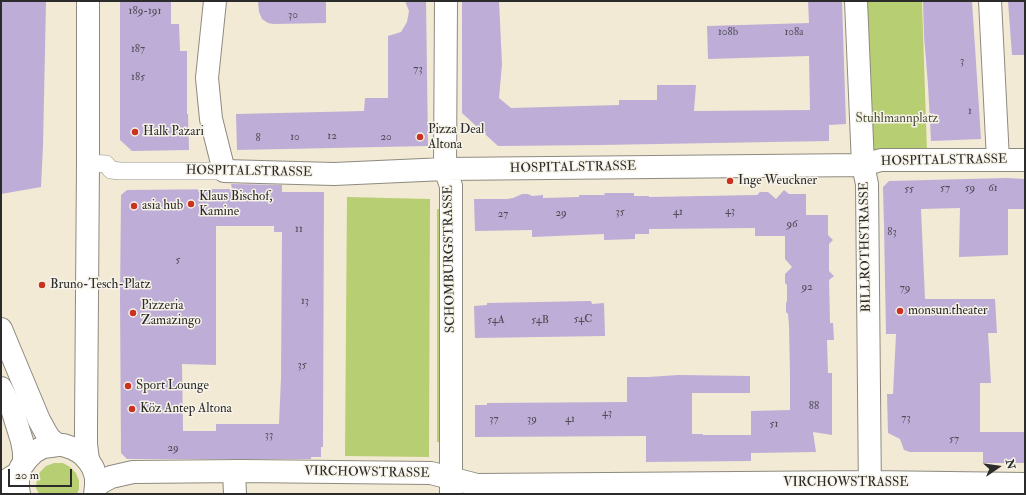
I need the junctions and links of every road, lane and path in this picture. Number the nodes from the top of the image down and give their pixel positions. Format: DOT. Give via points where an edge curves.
graph roads {
  1 [pos="88,1"];
  2 [pos="215,1"];
  3 [pos="446,1"];
  4 [pos="856,1"];
  5 [pos="990,1"];
  6 [pos="998,160"];
  7 [pos="1025,160"];
  8 [pos="88,163"];
  9 [pos="863,166"];
  10 [pos="445,169"];
  11 [pos="224,171"];
  12 [pos="1,329"];
  13 [pos="1,388"];
  14 [pos="58,445"];
  15 [pos="88,460"];
  16 [pos="22,468"];
  17 [pos="234,471"];
  18 [pos="1,484"];
  19 [pos="1025,484"];
  20 [pos="451,486"];
  21 [pos="870,488"];
  22 [pos="95,490"];
  23 [pos="19,494"];
  24 [pos="234,494"];
  1 -- 8 [label="street"];
  2 -- 11 [label="street" via="207,78 211,119"];
  3 -- 10 [label="street, SCHOMBURGSTRASSE"];
  4 -- 9 [label="street, BILLROTHSTRASSE"];
  5 -- 6 [label="street"];
  6 -- 7 [label="street, HOSPITALSTRASSE"];
  6 -- 9 [label="street, HOSPITALSTRASSE" via="881,160"];
  8 -- 11 [label="street, HOSPITALSTRASSE" via="106,164 111,170 120,171"];
  8 -- 15 [label="street"];
  9 -- 10 [label="street, HOSPITALSTRASSE"];
  9 -- 21 [label="street, BILLROTHSTRASSE" via="866,184"];
  10 -- 11 [label="street, HOSPITALSTRASSE" via="334,174"];
  10 -- 20 [label="street, SCHOMBURGSTRASSE" via="451,186"];
  12 -- 14 [label="street" via="44,431"];
  13 -- 16 [label="street" via="12,409 22,441"];
  14 -- 15 [label="street" via="72,448"];
  14 -- 16 [label="street" via="48,446 30,455"];
  15 -- 22 [label="street" via="96,477"];
  16 -- 18 [label="street"];
  16 -- 23 [label="street" via="18,477"];
  17 -- 20 [label="street, VIRCHOWSTRASSE" via="431,473"];
  17 -- 22 [label="street, VIRCHOWSTRASSE" via="133,472 111,477 98,484"];
  17 -- 24 [label="street"];
  19 -- 21 [label="street, VIRCHOWSTRASSE"];
  20 -- 21 [label="street, VIRCHOWSTRASSE"];
}
